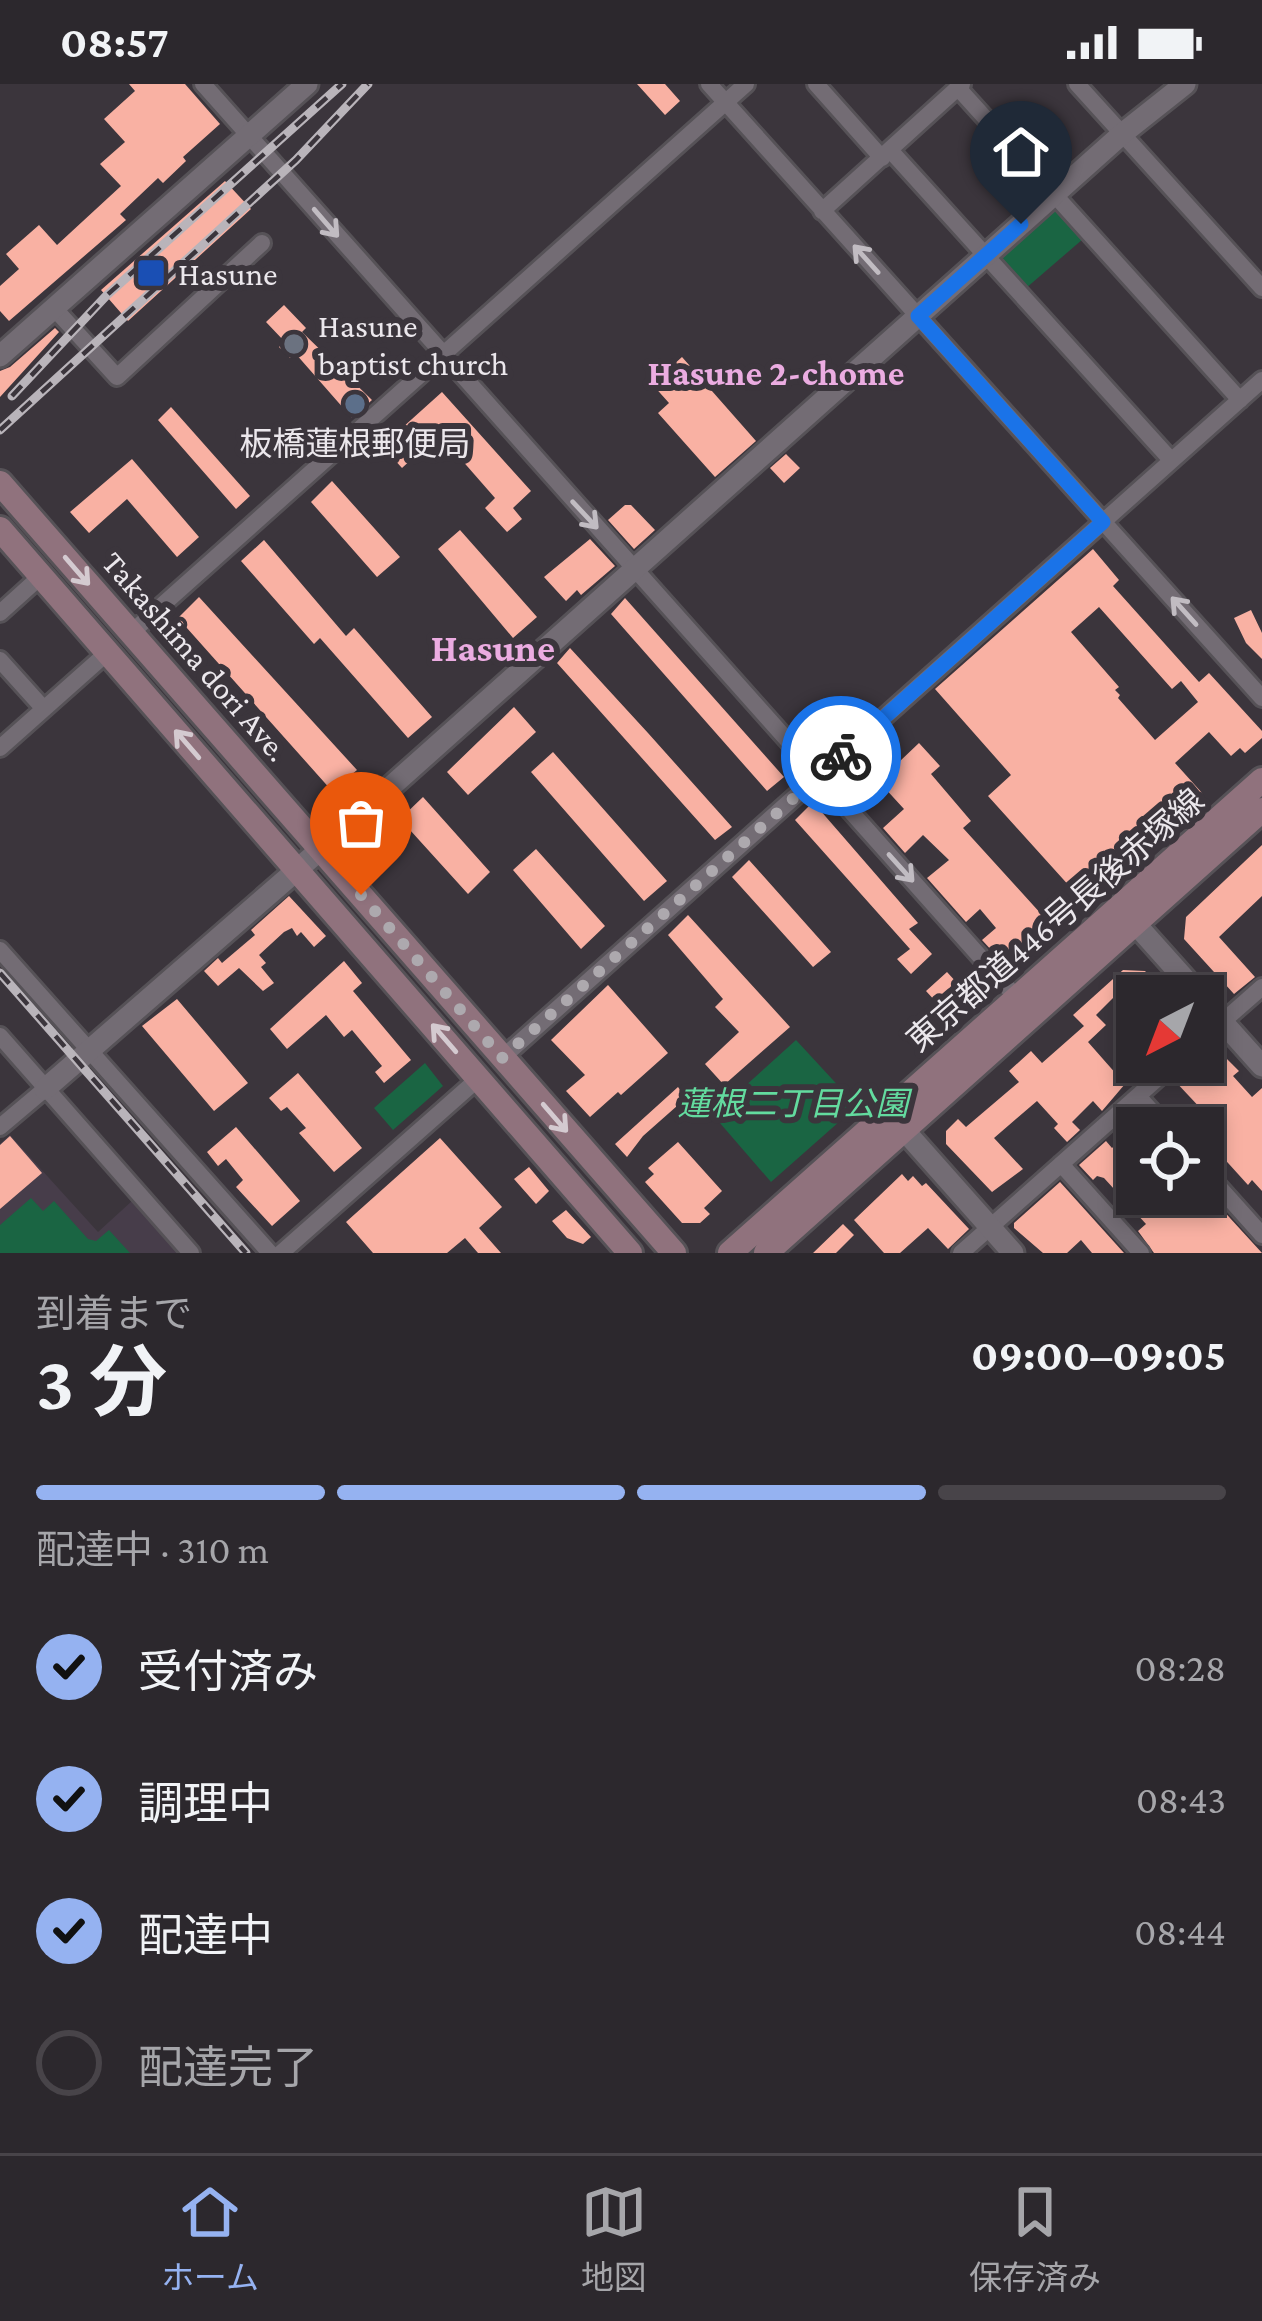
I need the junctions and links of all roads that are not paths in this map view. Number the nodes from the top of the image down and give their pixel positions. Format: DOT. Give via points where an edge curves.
graph roads {
  1 [pos="203,84"];
  2 [pos="307,84"];
  3 [pos="709,84"];
  4 [pos="746,84"];
  5 [pos="816,84"];
  6 [pos="1077,84"];
  7 [pos="1185,84"];
  8 [pos="960,86"];
  9 [pos="726,102"];
  10 [pos="1122,134"];
  11 [pos="249,135"];
  12 [pos="886,154"];
  13 [pos="1054,194"];
  14 [pos="822,211"];
  15 [pos="262,243"];
  16 [pos="987,253"];
  17 [pos="1262,287"];
  18 [pos="53,308"];
  19 [pos="918,316"];
  20 [pos="442,354"];
  21 [pos="0,356"];
  22 [pos="1262,380"];
  23 [pos="1240,400"];
  24 [pos="1171,460"];
  25 [pos="0,483"];
  26 [pos="1103,522"];
  27 [pos="0,529"];
  28 [pos="635,568"];
  29 [pos="41,576"];
  30 [pos="0,613"];
  31 [pos="131,633"];
  32 [pos="108,652"];
  33 [pos="0,660"];
  34 [pos="1262,698"];
  35 [pos="44,709"];
  36 [pos="0,748"];
  37 [pos="819,775"];
  38 [pos="1262,781"];
  39 [pos="1262,810"];
  40 [pos="321,849"];
  41 [pos="297,869"];
  42 [pos="1128,915"];
  43 [pos="0,950"];
  44 [pos="1181,975"];
  45 [pos="1262,987"];
  46 [pos="1016,997"];
  47 [pos="1224,1020"];
  48 [pos="1224,1024"];
  49 [pos="0,1036"];
  50 [pos="92,1052"];
  51 [pos="502,1058"];
  52 [pos="1262,1066"];
  53 [pos="479,1078"];
  54 [pos="1153,1083"];
  55 [pos="45,1089"];
  56 [pos="1138,1096"];
  57 [pos="1148,1107"];
  58 [pos="0,1127"];
  59 [pos="904,1130"];
  60 [pos="1061,1164"];
  61 [pos="1224,1192"];
  62 [pos="990,1227"];
  63 [pos="1262,1235"];
  64 [pos="191,1253"];
  65 [pos="270,1253"];
  66 [pos="281,1253"];
  67 [pos="630,1253"];
  68 [pos="674,1253"];
  69 [pos="730,1253"];
  70 [pos="766,1253"];
  71 [pos="961,1253"];
  72 [pos="1013,1253"];
  73 [pos="1141,1253"];
  1 -- 11 [label="street"];
  2 -- 11 [label="street"];
  3 -- 9 [label="street"];
  4 -- 9 [label="street"];
  5 -- 12 [label="street"];
  6 -- 10 [label="street"];
  7 -- 10 [label="street"];
  8 -- 12 [label="street"];
  8 -- 13 [label="street"];
  9 -- 14 [label="street"];
  9 -- 20 [label="street"];
  10 -- 13 [label="street"];
  10 -- 17 [label="street"];
  11 -- 18 [label="street"];
  11 -- 20 [label="street, one-way"];
  12 -- 14 [label="street"];
  12 -- 16 [label="street"];
  13 -- 16 [label="street"];
  13 -- 23 [label="street"];
  19 -- 14 [label="street, one-way"];
  15 -- 18 [label="street" via="117,377"];
  16 -- 19 [label="street"];
  16 -- 24 [label="street"];
  18 -- 21 [label="street"];
  19 -- 26 [label="street"];
  19 -- 28 [label="street"];
  20 -- 28 [label="street, one-way"];
  20 -- 31 [label="street"];
  22 -- 23 [label="street"];
  23 -- 24 [label="street"];
  24 -- 26 [label="street"];
  25 -- 31 [label="main road, Takashima dori Ave., one-way"];
  34 -- 26 [label="street, one-way"];
  26 -- 37 [label="street"];
  27 -- 29 [label="main road, Takashima dori Ave."];
  28 -- 37 [label="street"];
  28 -- 40 [label="street"];
  29 -- 30 [label="street"];
  29 -- 32 [label="main road, Takashima dori Ave."];
  31 -- 40 [label="main road, Takashima dori Ave."];
  32 -- 35 [label="street"];
  41 -- 32 [label="main road, Takashima dori Ave., one-way"];
  33 -- 35 [label="street"];
  35 -- 36 [label="street"];
  37 -- 46 [label="street, one-way"];
  37 -- 51 [label="street"];
  38 -- 42 [label="main road, 東京都道446号長後赤塚線"];
  39 -- 42 [label="main road, 東京都道446号長後赤塚線"];
  40 -- 41 [label="street"];
  40 -- 51 [label="main road, Takashima dori Ave."];
  41 -- 50 [label="street"];
  53 -- 41 [label="main road, Takashima dori Ave., one-way"];
  42 -- 44 [label="street"];
  42 -- 46 [label="main road, 東京都道446号長後赤塚線"];
  42 -- 59 [label="main road, 東京都道446号長後赤塚線"];
  43 -- 50 [label="street"];
  45 -- 47 [label="street"];
  46 -- 69 [label="main road, 東京都道446号長後赤塚線"];
  48 -- 52 [label="street"];
  49 -- 55 [label="street"];
  50 -- 55 [label="street"];
  50 -- 65 [label="street"];
  51 -- 68 [label="main road, Takashima dori Ave., one-way"];
  53 -- 66 [label="street"];
  53 -- 67 [label="main road, Takashima dori Ave."];
  54 -- 56 [label="street"];
  55 -- 58 [label="street"];
  55 -- 64 [label="street"];
  56 -- 57 [label="street"];
  56 -- 60 [label="street"];
  59 -- 62 [label="street"];
  59 -- 70 [label="main road, 東京都道446号長後赤塚線"];
  60 -- 62 [label="street"];
  60 -- 73 [label="street"];
  61 -- 63 [label="street"];
  62 -- 71 [label="street"];
  62 -- 72 [label="street"];
}
